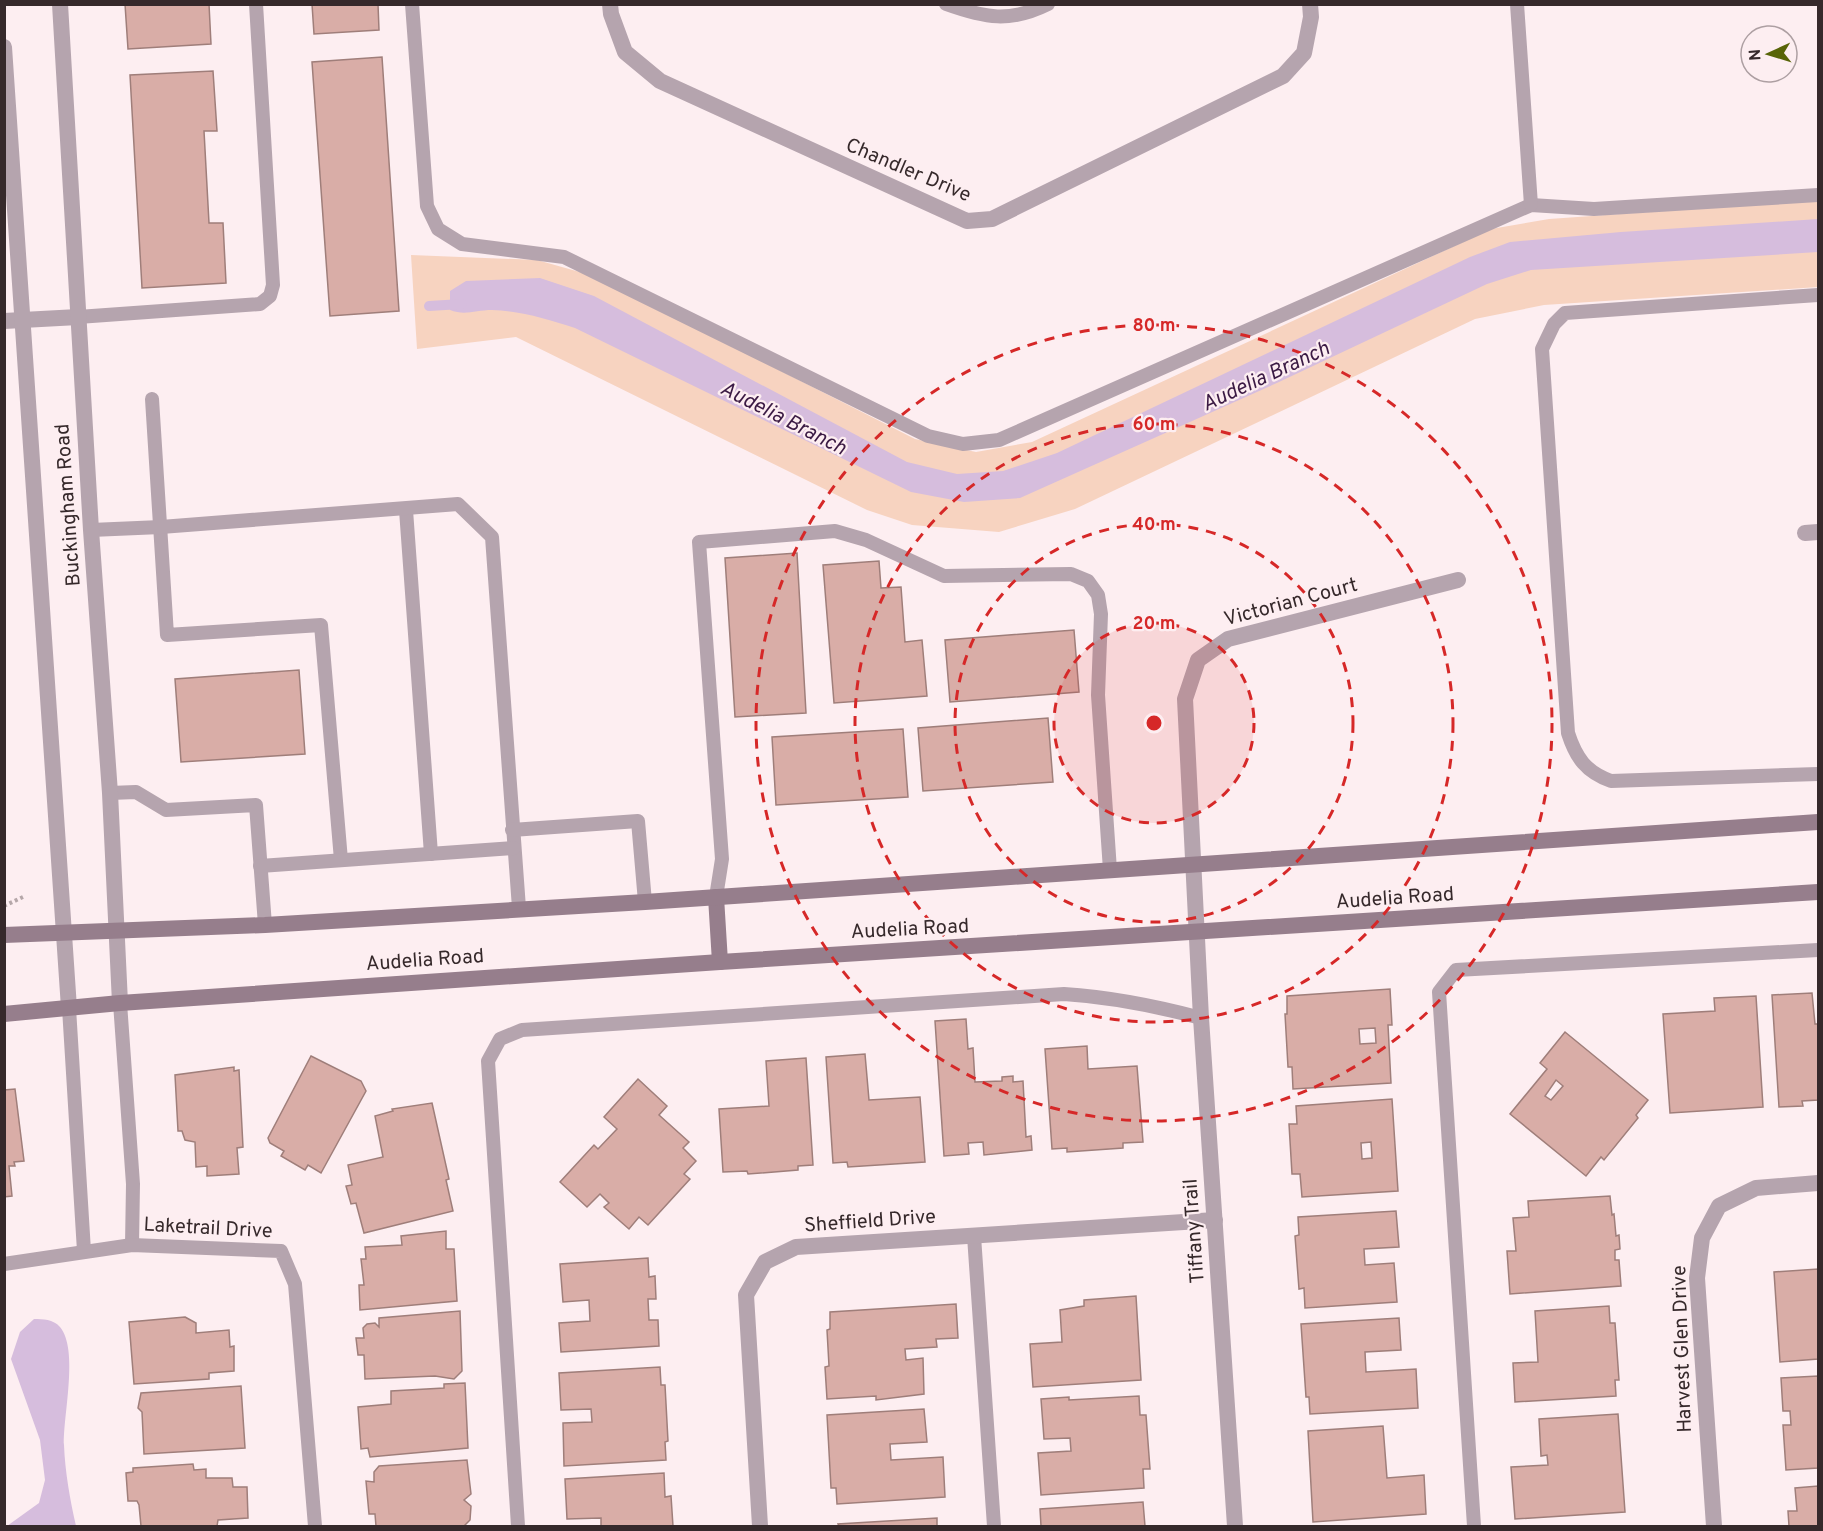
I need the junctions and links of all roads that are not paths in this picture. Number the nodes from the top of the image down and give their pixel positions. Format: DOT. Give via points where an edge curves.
graph roads {
  1 [pos="60,4"];
  2 [pos="256,4"];
  3 [pos="412,4"];
  4 [pos="610,4"];
  5 [pos="946,4"];
  6 [pos="1048,4"];
  7 [pos="1310,4"];
  8 [pos="1517,4"];
  9 [pos="4,46"];
  10 [pos="1818,195"];
  11 [pos="1531,205"];
  12 [pos="1818,295"];
  13 [pos="78,317"];
  14 [pos="4,321"];
  15 [pos="22,321"];
  16 [pos="152,399"];
  17 [pos="406,510"];
  18 [pos="161,527"];
  19 [pos="91,530"];
  20 [pos="1458,580"];
  21 [pos="1818,774"];
  22 [pos="110,793"];
  23 [pos="1818,822"];
  24 [pos="512,830"];
  25 [pos="514,848"];
  26 [pos="431,854"];
  27 [pos="341,860"];
  28 [pos="1193,864"];
  29 [pos="260,866"];
  30 [pos="1110,870"];
  31 [pos="1818,892"];
  32 [pos="716,897"];
  33 [pos="645,903"];
  34 [pos="519,908"];
  35 [pos="265,925"];
  36 [pos="117,932"];
  37 [pos="65,933"];
  38 [pos="1197,933"];
  39 [pos="4,935"];
  40 [pos="1818,950"];
  41 [pos="720,962"];
  42 [pos="120,1003"];
  43 [pos="69,1008"];
  44 [pos="4,1014"];
  45 [pos="1201,1018"];
  46 [pos="1818,1184"];
  47 [pos="1215,1220"];
  48 [pos="974,1236"];
  49 [pos="132,1245"];
  50 [pos="84,1251"];
  51 [pos="4,1264"];
  52 [pos="315,1527"];
  53 [pos="518,1527"];
  54 [pos="760,1527"];
  55 [pos="994,1527"];
  56 [pos="1235,1527"];
  57 [pos="1474,1527"];
  58 [pos="1714,1527"];
  1 -- 13 [label="street, Buckingham Road"];
  2 -- 13 [label="lane" via="273,285 270,296 260,304"];
  3 -- 11 [label="lane" via="427,206 438,229 462,244 564,257 928,436 963,444 999,440"];
  4 -- 7 [label="street, Chandler Drive" via="626,52 660,81 968,221 992,219 1283,76 1304,53"];
  5 -- 6 [label="lane" via="981,17 1027,15"];
  8 -- 11 [label="lane"];
  9 -- 15 [label="street, Buckingham Road"];
  10 -- 11 [label="lane" via="1594,209"];
  12 -- 21 [label="lane" via="1565,313 1554,324 1542,349 1568,734 1576,756 1594,775 1611,781"];
  13 -- 15 [label="street"];
  13 -- 19 [label="street, Buckingham Road"];
  14 -- 15 [label="street"];
  15 -- 37 [label="street, Buckingham Road"];
  16 -- 18 [label="lane"];
  17 -- 18 [label="lane"];
  17 -- 24 [label="lane" via="458,504 492,537"];
  17 -- 26 [label="lane"];
  18 -- 19 [label="lane"];
  18 -- 27 [label="lane" via="167,635 321,625"];
  19 -- 22 [label="street, Buckingham Road"];
  20 -- 28 [label="street, Victorian Court" via="1228,639 1198,660 1185,699"];
  22 -- 29 [label="lane" via="136,792 166,810 256,805"];
  22 -- 36 [label="street, Buckingham Road"];
  23 -- 28 [label="main road"];
  24 -- 25 [label="lane"];
  24 -- 33 [label="lane" via="638,821"];
  25 -- 26 [label="lane"];
  25 -- 34 [label="lane"];
  26 -- 27 [label="lane"];
  27 -- 29 [label="lane"];
  28 -- 30 [label="main road"];
  28 -- 38 [label="street, Victorian Court"];
  29 -- 35 [label="lane"];
  30 -- 32 [label="main road"];
  30 -- 32 [label="lane" via="1098,695 1101,614 1098,595 1088,581 1071,574 944,576 866,540 835,531 699,542 722,859"];
  31 -- 38 [label="main road, Audelia Road"];
  32 -- 33 [label="main road"];
  32 -- 41 [label="main road"];
  33 -- 34 [label="main road"];
  34 -- 35 [label="main road"];
  35 -- 36 [label="main road"];
  36 -- 37 [label="main road"];
  36 -- 42 [label="street, Buckingham Road"];
  37 -- 39 [label="main road"];
  37 -- 43 [label="street, Buckingham Road"];
  38 -- 41 [label="main road, Audelia Road"];
  38 -- 45 [label="street, Tiffany Trail"];
  40 -- 57 [label="lane" via="1456,970 1439,992"];
  41 -- 42 [label="main road, Audelia Road"];
  42 -- 43 [label="main road, Audelia Road"];
  42 -- 49 [label="lane, Laketrail Drive" via="133,1184"];
  43 -- 44 [label="main road, Audelia Road"];
  43 -- 50 [label="lane"];
  45 -- 47 [label="street, Tiffany Trail"];
  45 -- 53 [label="lane" via="1152,1005 1064,994 522,1030 500,1040 488,1061"];
  46 -- 58 [label="street, Harvest Glen Drive" via="1756,1188 1719,1206 1702,1238 1697,1278"];
  47 -- 48 [label="street, Sheffield Drive"];
  47 -- 56 [label="street, Tiffany Trail"];
  48 -- 54 [label="street, Sheffield Drive" via="796,1247 765,1262 746,1295"];
  48 -- 55 [label="lane"];
  49 -- 50 [label="lane"];
  49 -- 52 [label="lane, Laketrail Drive" via="280,1251 295,1284"];
  50 -- 51 [label="lane"];
}
